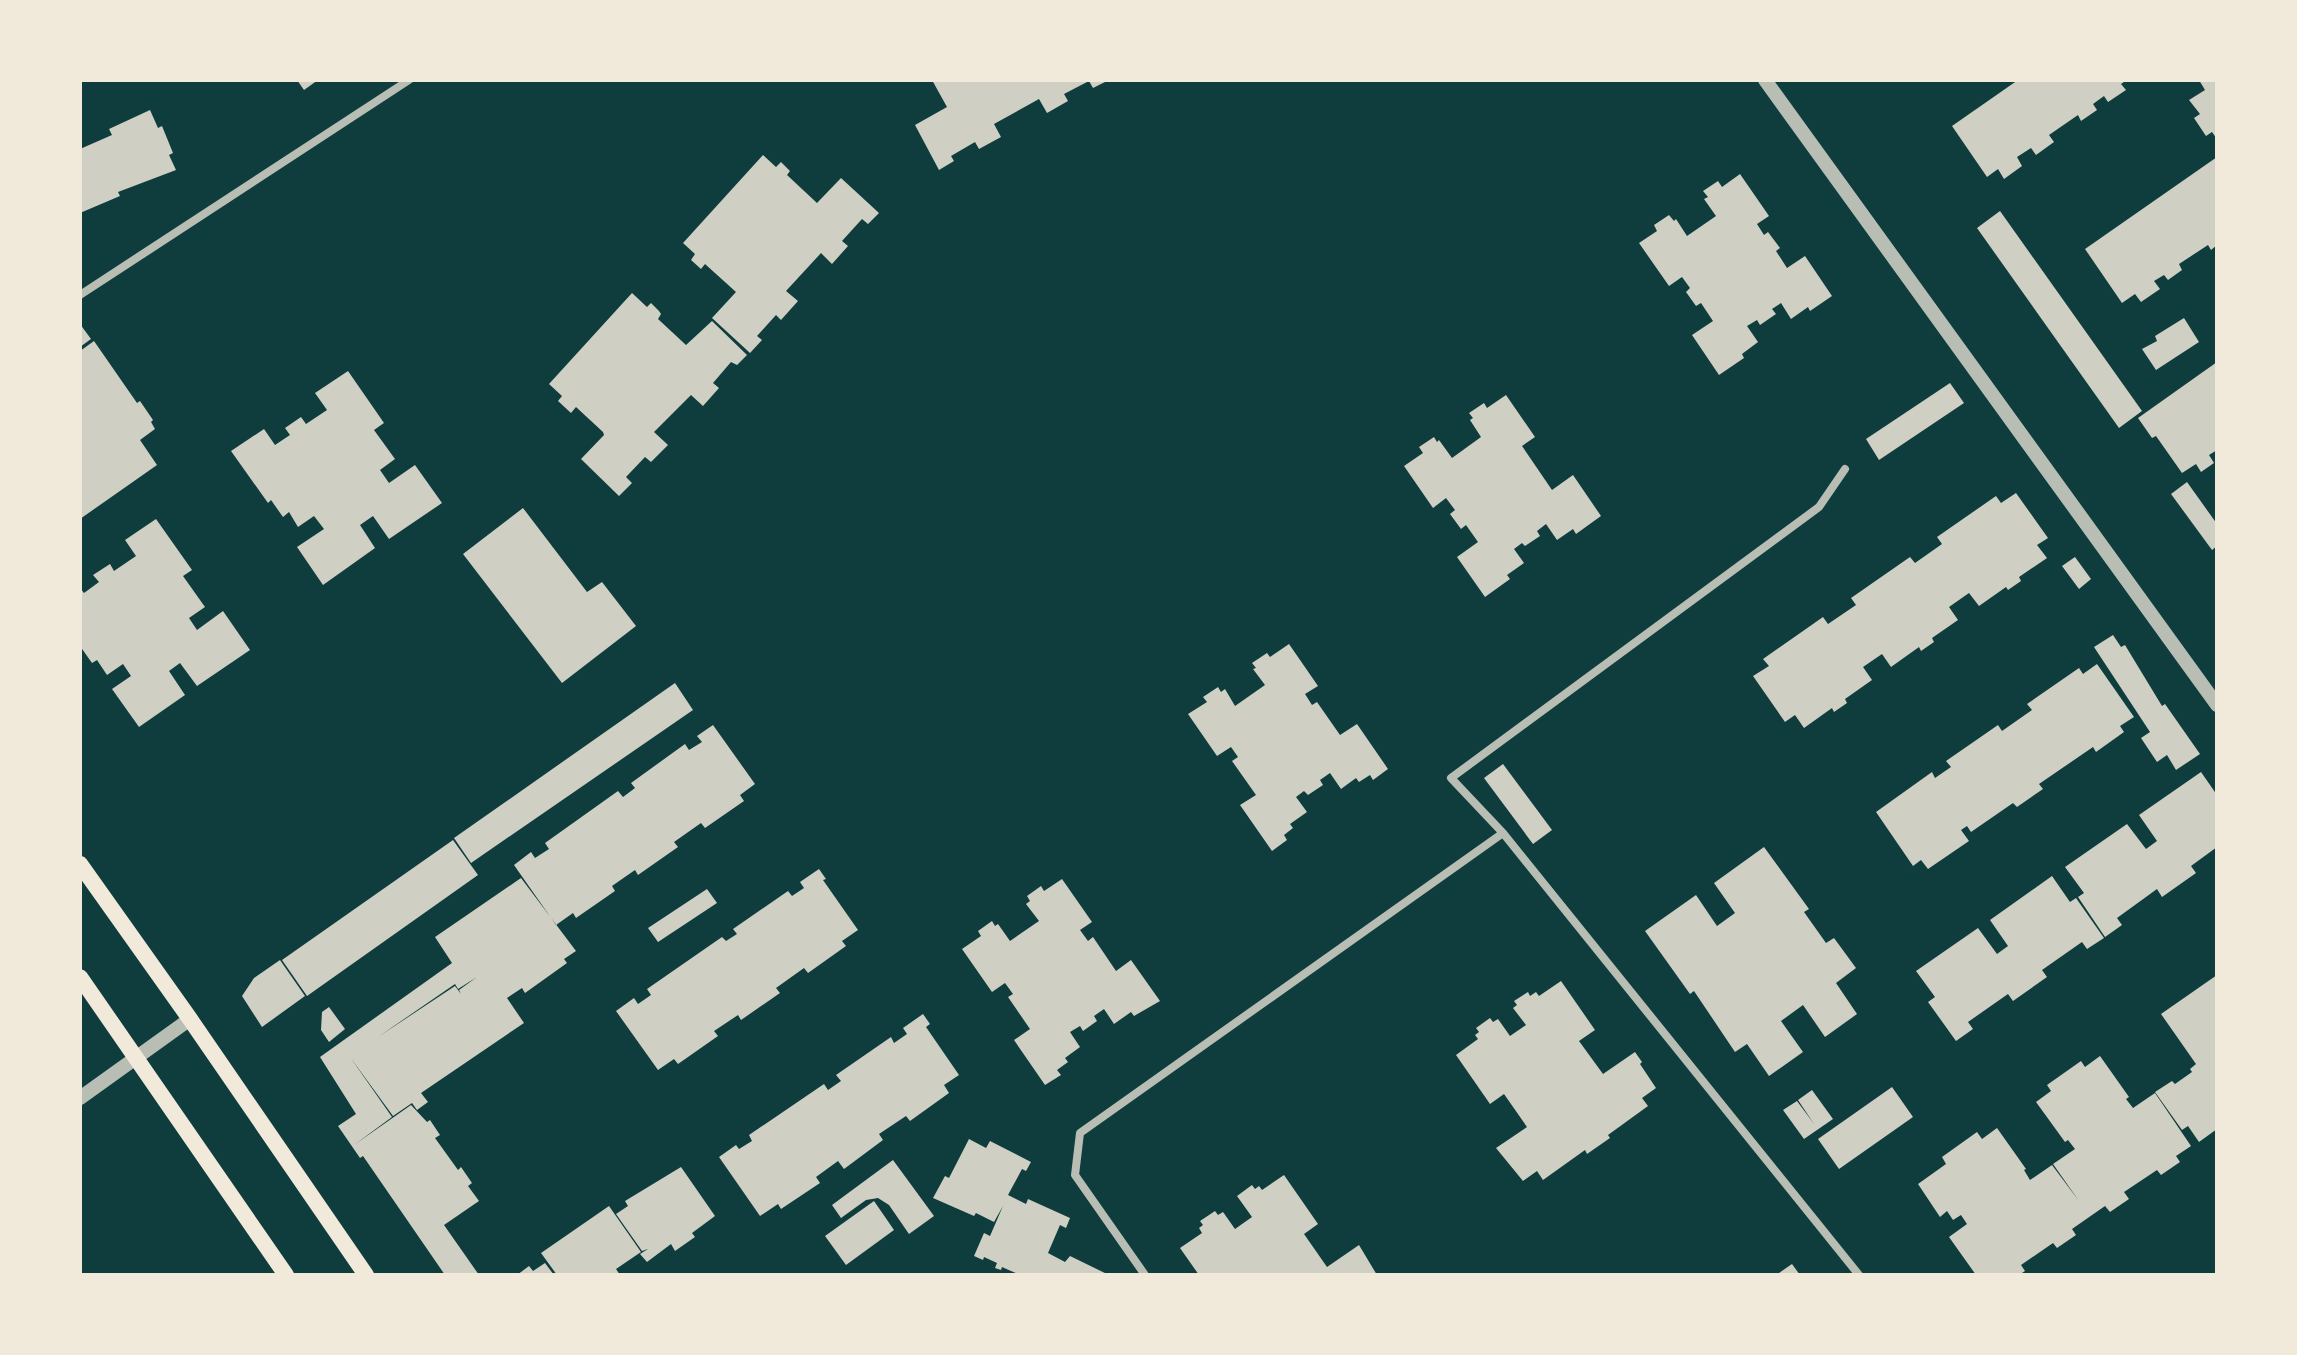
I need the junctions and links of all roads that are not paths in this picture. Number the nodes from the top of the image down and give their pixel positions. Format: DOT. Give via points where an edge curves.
graph roads {
  1 [pos="409,80"];
  2 [pos="1765,80"];
  3 [pos="80,295"];
  4 [pos="1845,469"];
  5 [pos="2217,705"];
  6 [pos="1503,833"];
  7 [pos="80,864"];
  8 [pos="80,977"];
  9 [pos="190,1019"];
  10 [pos="137,1058"];
  11 [pos="80,1098"];
  12 [pos="286,1275"];
  13 [pos="366,1275"];
  14 [pos="1145,1275"];
  15 [pos="1859,1275"];
  1 -- 3 [label="street"];
  2 -- 5 [label="street"];
  4 -- 6 [label="street" via="1819,507 1451,778"];
  6 -- 14 [label="street" via="1080,1133 1075,1175"];
  6 -- 15 [label="street"];
  7 -- 9 [label="main road"];
  8 -- 10 [label="main road"];
  9 -- 10 [label="street"];
  9 -- 13 [label="main road"];
  10 -- 11 [label="street"];
  10 -- 12 [label="main road"];
}
